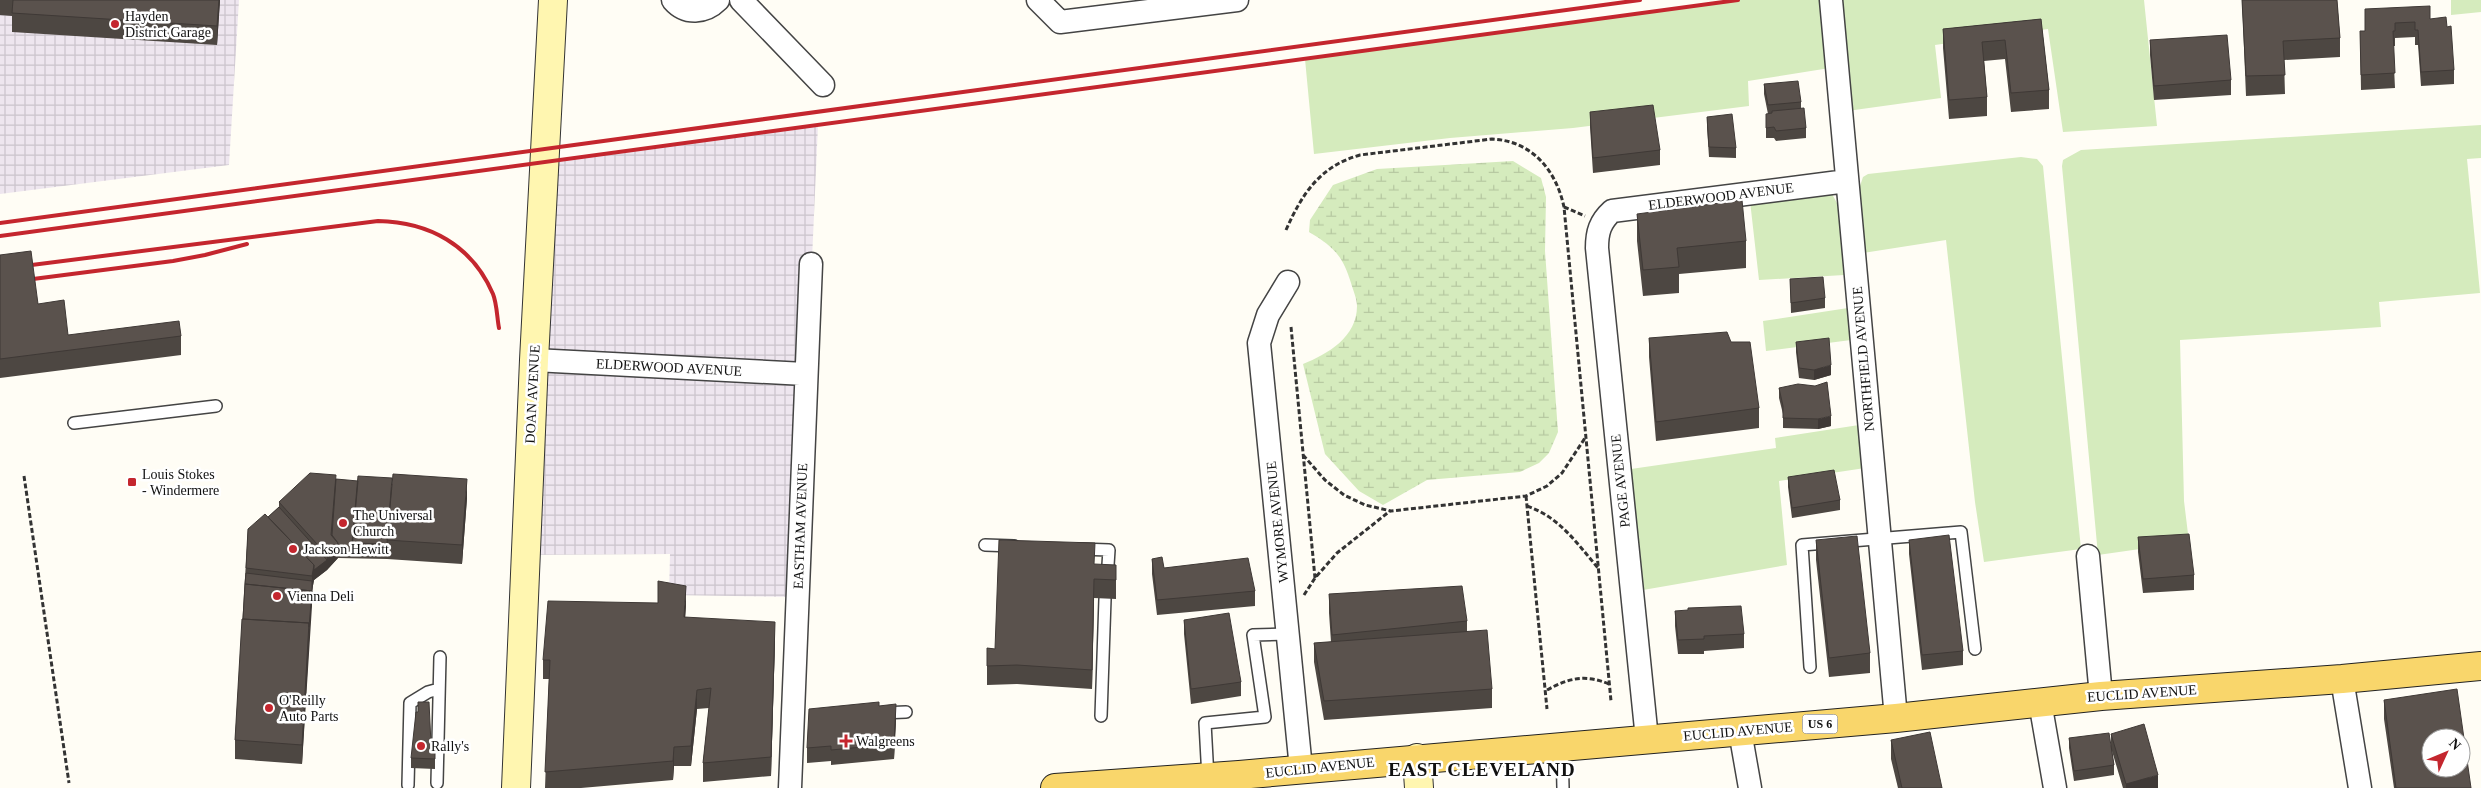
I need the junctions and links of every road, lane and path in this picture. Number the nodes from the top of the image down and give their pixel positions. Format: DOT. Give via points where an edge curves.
graph roads {
  1 [pos="553,0"];
  2 [pos="672,0"];
  3 [pos="718,0"];
  4 [pos="741,0"];
  5 [pos="1038,0"];
  6 [pos="1237,0"];
  7 [pos="1831,0"];
  8 [pos="823,85"];
  9 [pos="1846,181"];
  10 [pos="1564,207"];
  11 [pos="1593,220"];
  12 [pos="1286,230"];
  13 [pos="811,264"];
  14 [pos="1288,282"];
  15 [pos="1291,327"];
  16 [pos="534,360"];
  17 [pos="805,374"];
  18 [pos="216,406"];
  19 [pos="74,423"];
  20 [pos="1586,437"];
  21 [pos="1303,455"];
  22 [pos="24,476"];
  23 [pos="1526,496"];
  24 [pos="1526,506"];
  25 [pos="1391,511"];
  26 [pos="1880,538"];
  27 [pos="985,545"];
  28 [pos="1023,547"];
  29 [pos="1071,548"];
  30 [pos="2088,556"];
  31 [pos="1598,568"];
  32 [pos="1315,578"];
  33 [pos="1106,584"];
  34 [pos="1105,598"];
  35 [pos="1300,602"];
  36 [pos="1288,634"];
  37 [pos="1975,649"];
  38 [pos="440,656"];
  39 [pos="2481,666"];
  40 [pos="1810,667"];
  41 [pos="2342,679"];
  42 [pos="1609,684"];
  43 [pos="439,689"];
  44 [pos="1546,690"];
  45 [pos="2101,696"];
  46 [pos="1611,701"];
  47 [pos="2040,702"];
  48 [pos="1547,709"];
  49 [pos="906,712"];
  50 [pos="867,714"];
  51 [pos="1101,716"];
  52 [pos="1896,718"];
  53 [pos="1740,731"];
  54 [pos="1647,739"];
  55 [pos="1562,746"];
  56 [pos="1417,758"];
  57 [pos="1302,769"];
  58 [pos="1208,778"];
  59 [pos="1239,782"];
  60 [pos="69,783"];
  61 [pos="437,783"];
  62 [pos="408,785"];
  63 [pos="516,788"];
  64 [pos="790,788"];
  65 [pos="1055,788"];
  66 [pos="1419,788"];
  67 [pos="1563,788"];
  68 [pos="1750,788"];
  69 [pos="2055,788"];
  70 [pos="2360,788"];
  1 -- 16 [label="street, DOAN AVENUE"];
  2 -- 3 [label="street" via="694,11 703,10"];
  4 -- 8 [label="street"];
  5 -- 6 [label="street" via="1060,22"];
  7 -- 9 [label="street, NORTHFIELD AVENUE"];
  9 -- 11 [label="street, ELDERWOOD AVENUE" via="1612,211"];
  9 -- 26 [label="street, NORTHFIELD AVENUE"];
  10 -- 11 [label="path"];
  10 -- 12 [label="path" via="1555,180 1542,160 1517,143 1492,139 1360,155 1345,160 1318,177 1298,204"];
  10 -- 20 [label="path"];
  11 -- 54 [label="street, PAGE AVENUE"];
  13 -- 17 [label="street, EASTHAM AVENUE"];
  14 -- 36 [label="street, WYMORE AVENUE" via="1268,315 1259,342"];
  15 -- 21 [label="path"];
  16 -- 17 [label="street, ELDERWOOD AVENUE"];
  16 -- 63 [label="street, DOAN AVENUE"];
  17 -- 64 [label="street, EASTHAM AVENUE" via="800,718"];
  18 -- 19 [label="lane"];
  20 -- 23 [label="path" via="1562,473 1547,486"];
  20 -- 31 [label="path"];
  21 -- 25 [label="path" via="1344,495 1366,506"];
  21 -- 32 [label="path"];
  22 -- 60 [label="path"];
  23 -- 24 [label="path"];
  23 -- 25 [label="path"];
  24 -- 31 [label="path" via="1547,514 1561,525"];
  24 -- 44 [label="path"];
  25 -- 32 [label="path" via="1345,545"];
  26 -- 37 [label="lane" via="1961,532"];
  26 -- 40 [label="lane" via="1802,545"];
  26 -- 52 [label="street, NORTHFIELD AVENUE"];
  27 -- 28 [label="lane"];
  29 -- 33 [label="lane" via="1109,550"];
  30 -- 45 [label="street"];
  31 -- 42 [label="path"];
  32 -- 35 [label="path"];
  34 -- 51 [label="lane"];
  36 -- 57 [label="street, WYMORE AVENUE"];
  36 -- 58 [label="lane" via="1253,635 1265,717 1206,723"];
  38 -- 43 [label="lane"];
  39 -- 41 [label="main road, EUCLID AVENUE / US 6"];
  41 -- 45 [label="main road, EUCLID AVENUE / US 6"];
  41 -- 70 [label="street"];
  42 -- 44 [label="path" via="1582,677"];
  42 -- 46 [label="path"];
  43 -- 61 [label="lane"];
  43 -- 62 [label="lane" via="410,703"];
  44 -- 48 [label="path"];
  45 -- 47 [label="main road, EUCLID AVENUE / US 6"];
  47 -- 52 [label="main road, EUCLID AVENUE / US 6"];
  47 -- 69 [label="street"];
  49 -- 50 [label="lane"];
  52 -- 53 [label="main road, EUCLID AVENUE / US 6"];
  53 -- 54 [label="main road, EUCLID AVENUE / US 6"];
  53 -- 68 [label="street"];
  54 -- 55 [label="main road, EUCLID AVENUE / US 6"];
  55 -- 56 [label="main road, EUCLID AVENUE / US 6"];
  55 -- 67 [label="lane"];
  56 -- 57 [label="main road, EUCLID AVENUE / US 6"];
  56 -- 66 [label="street"];
  57 -- 59 [label="main road, EUCLID AVENUE / US 6"];
  58 -- 59 [label="main road, EUCLID AVENUE / US 6"];
  58 -- 65 [label="main road, EUCLID AVENUE / US 6"];
}
